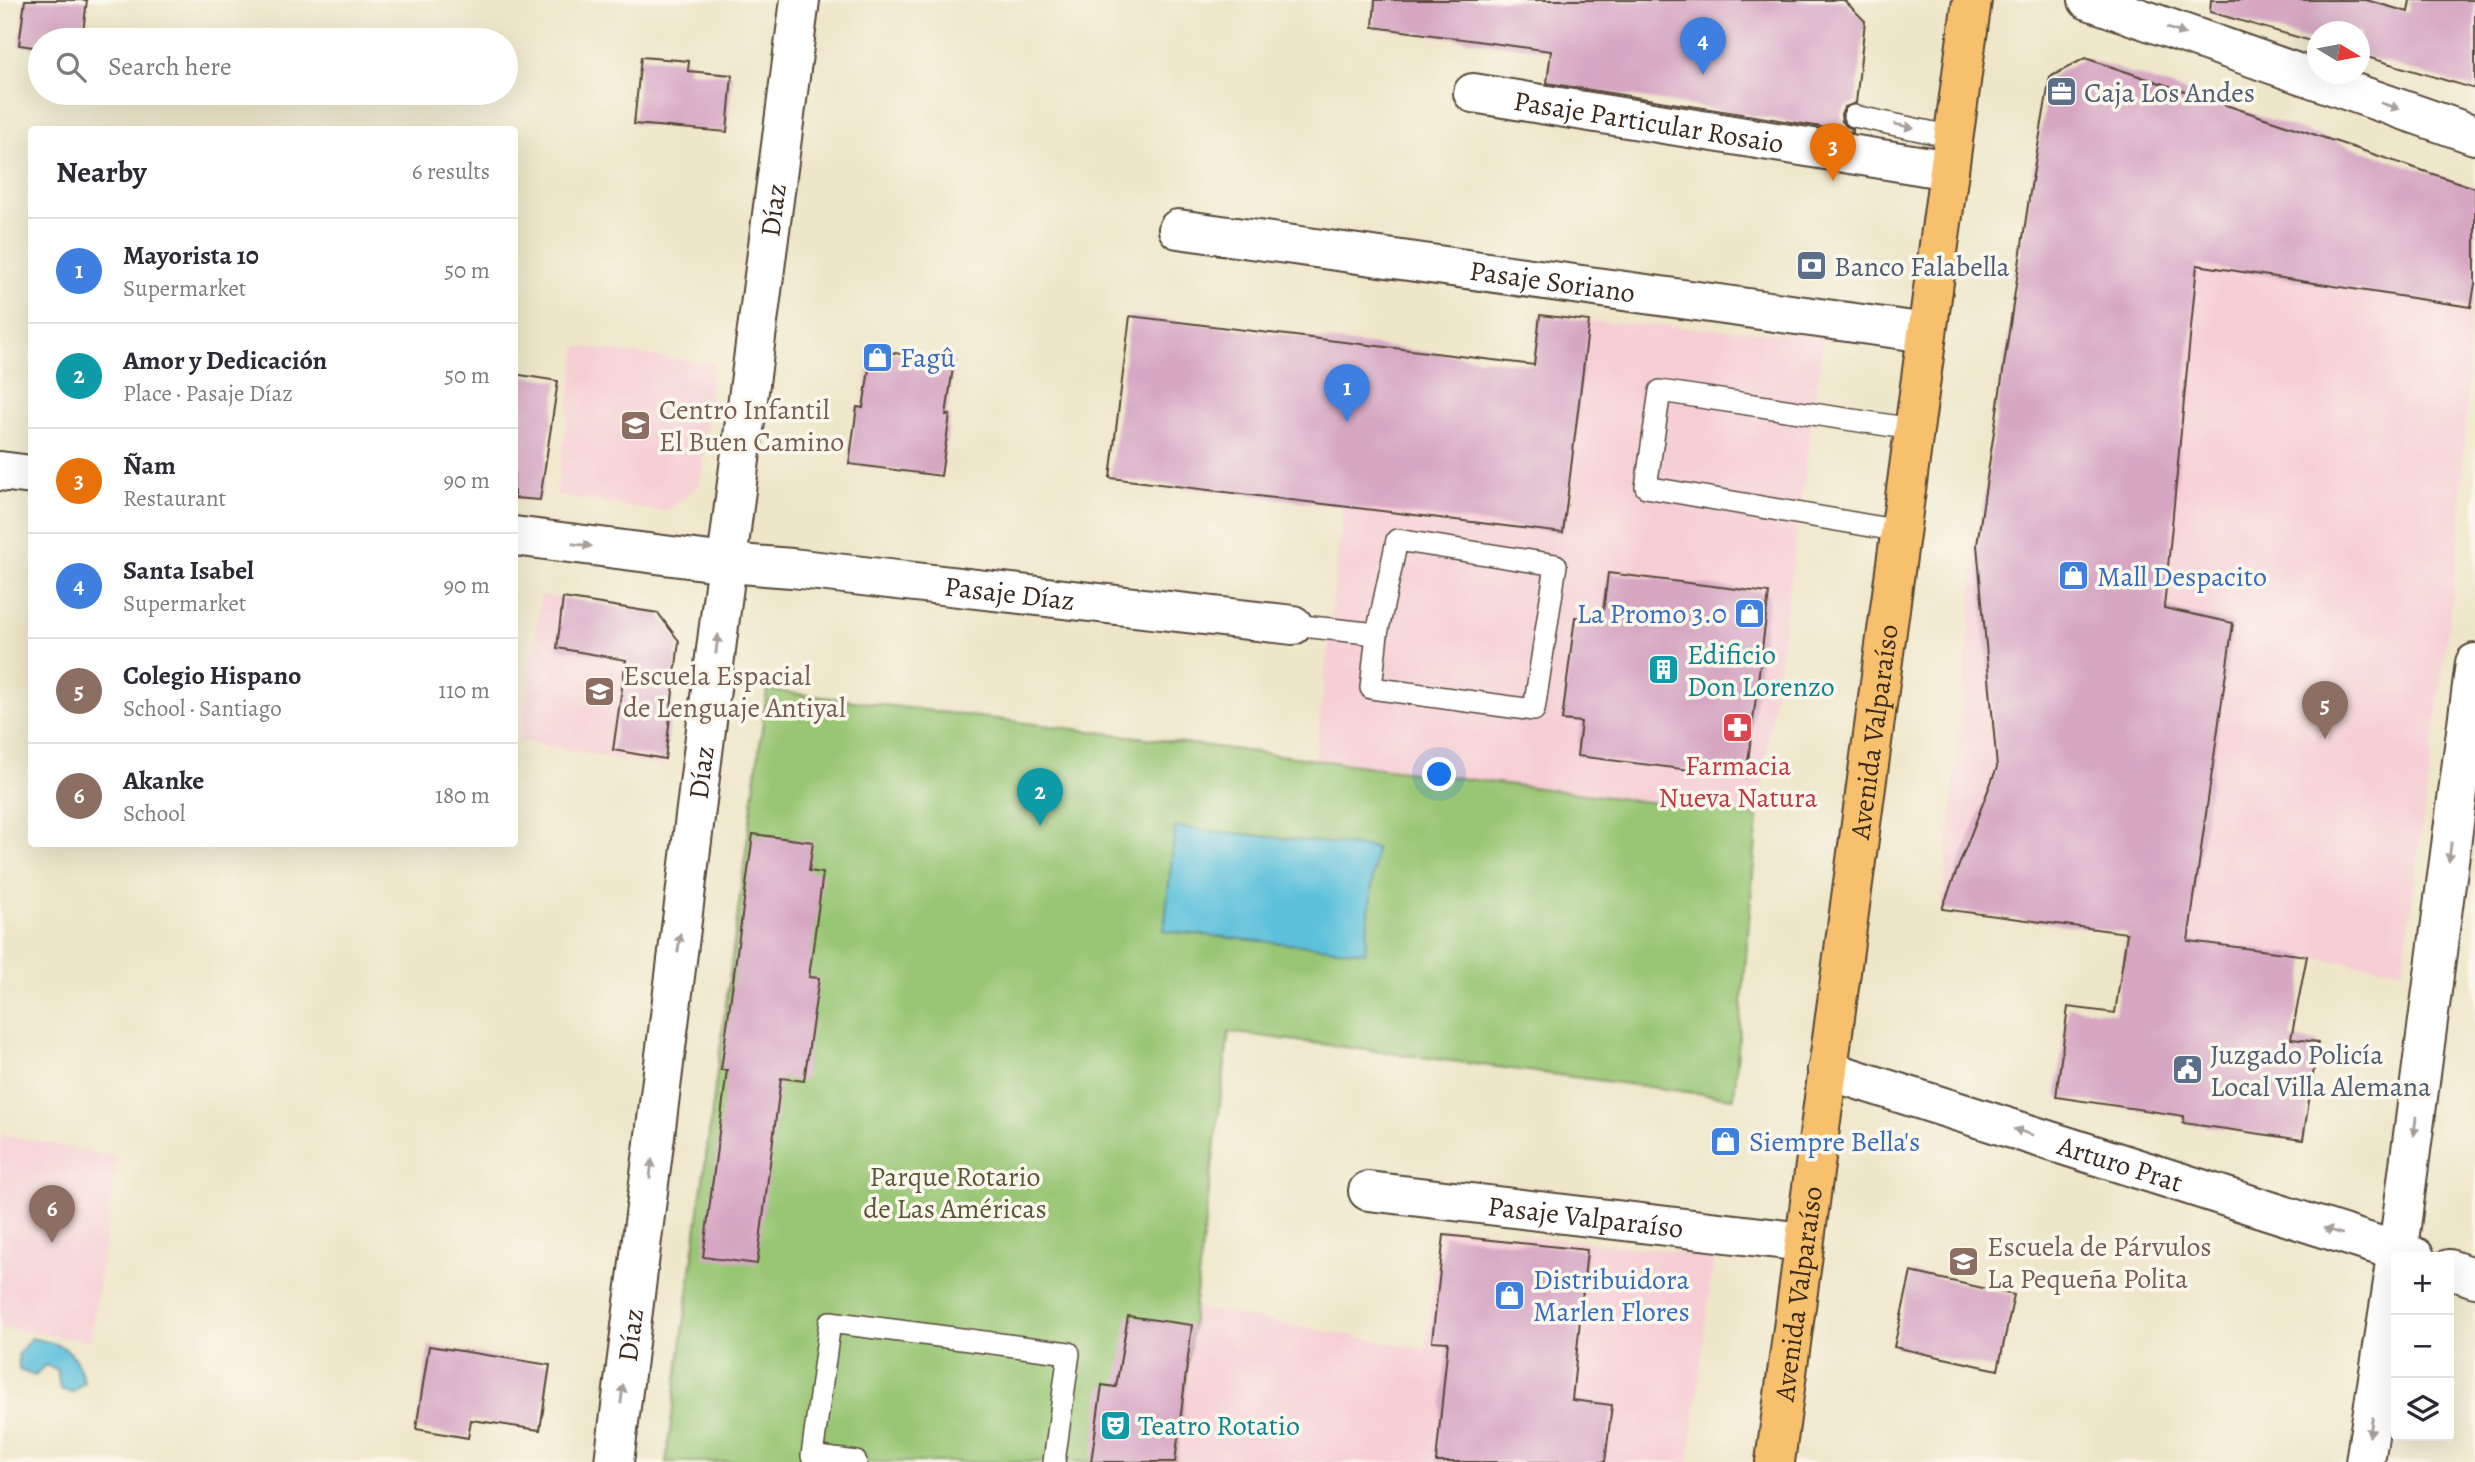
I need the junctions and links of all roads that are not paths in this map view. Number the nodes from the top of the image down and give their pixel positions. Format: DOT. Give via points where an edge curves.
graph roads {
  1 [pos="800,0"];
  2 [pos="1972,0"];
  3 [pos="2088,0"];
  4 [pos="1473,93"];
  5 [pos="1854,116"];
  6 [pos="2475,135"];
  7 [pos="1951,153"];
  8 [pos="1178,229"];
  9 [pos="1927,333"];
  10 [pos="1913,429"];
  11 [pos="0,471"];
  12 [pos="28,474"];
  13 [pos="1900,531"];
  14 [pos="518,537"];
  15 [pos="727,563"];
  16 [pos="1293,625"];
  17 [pos="1377,634"];
  18 [pos="2475,663"];
  19 [pos="1827,1070"];
  20 [pos="1368,1191"];
  21 [pos="1804,1242"];
  22 [pos="2403,1252"];
  23 [pos="2391,1253"];
  24 [pos="2454,1271"];
  25 [pos="2475,1278"];
  26 [pos="2392,1315"];
  27 [pos="614,1462"];
  28 [pos="856,1462"];
  29 [pos="1054,1462"];
  30 [pos="1775,1462"];
  31 [pos="2365,1462"];
  1 -- 15 [label="street, Díaz"];
  2 -- 7 [label="main road, Avenida Valparaíso"];
  3 -- 6 [label="street, one-way"];
  4 -- 7 [label="street, Pasaje Particular Rosaio"];
  5 -- 7 [label="lane, one-way"];
  7 -- 9 [label="main road, Avenida Valparaíso"];
  8 -- 9 [label="street, Pasaje Soriano"];
  9 -- 10 [label="main road, Avenida Valparaíso"];
  10 -- 13 [label="main road, Avenida Valparaíso"];
  10 -- 13 [label="lane" via="1660,391 1646,487"];
  11 -- 12 [label="street"];
  13 -- 19 [label="main road, Avenida Valparaíso"];
  14 -- 15 [label="street, Pasaje Díaz, one-way"];
  15 -- 16 [label="street, Pasaje Díaz"];
  27 -- 15 [label="street, Díaz, one-way"];
  16 -- 17 [label="lane"];
  17 -- 17 [label="lane" via="1397,540 1556,565 1534,710 1371,688"];
  18 -- 22 [label="street, one-way"];
  19 -- 21 [label="main road, Avenida Valparaíso"];
  23 -- 19 [label="street, Arturo Prat, one-way"];
  20 -- 21 [label="street, Pasaje Valparaíso"];
  21 -- 30 [label="main road, Avenida Valparaíso"];
  24 -- 25 [label="street"];
  26 -- 31 [label="street, one-way"];
  28 -- 29 [label="lane" via="812,1456 830,1322 1069,1353"];
}
